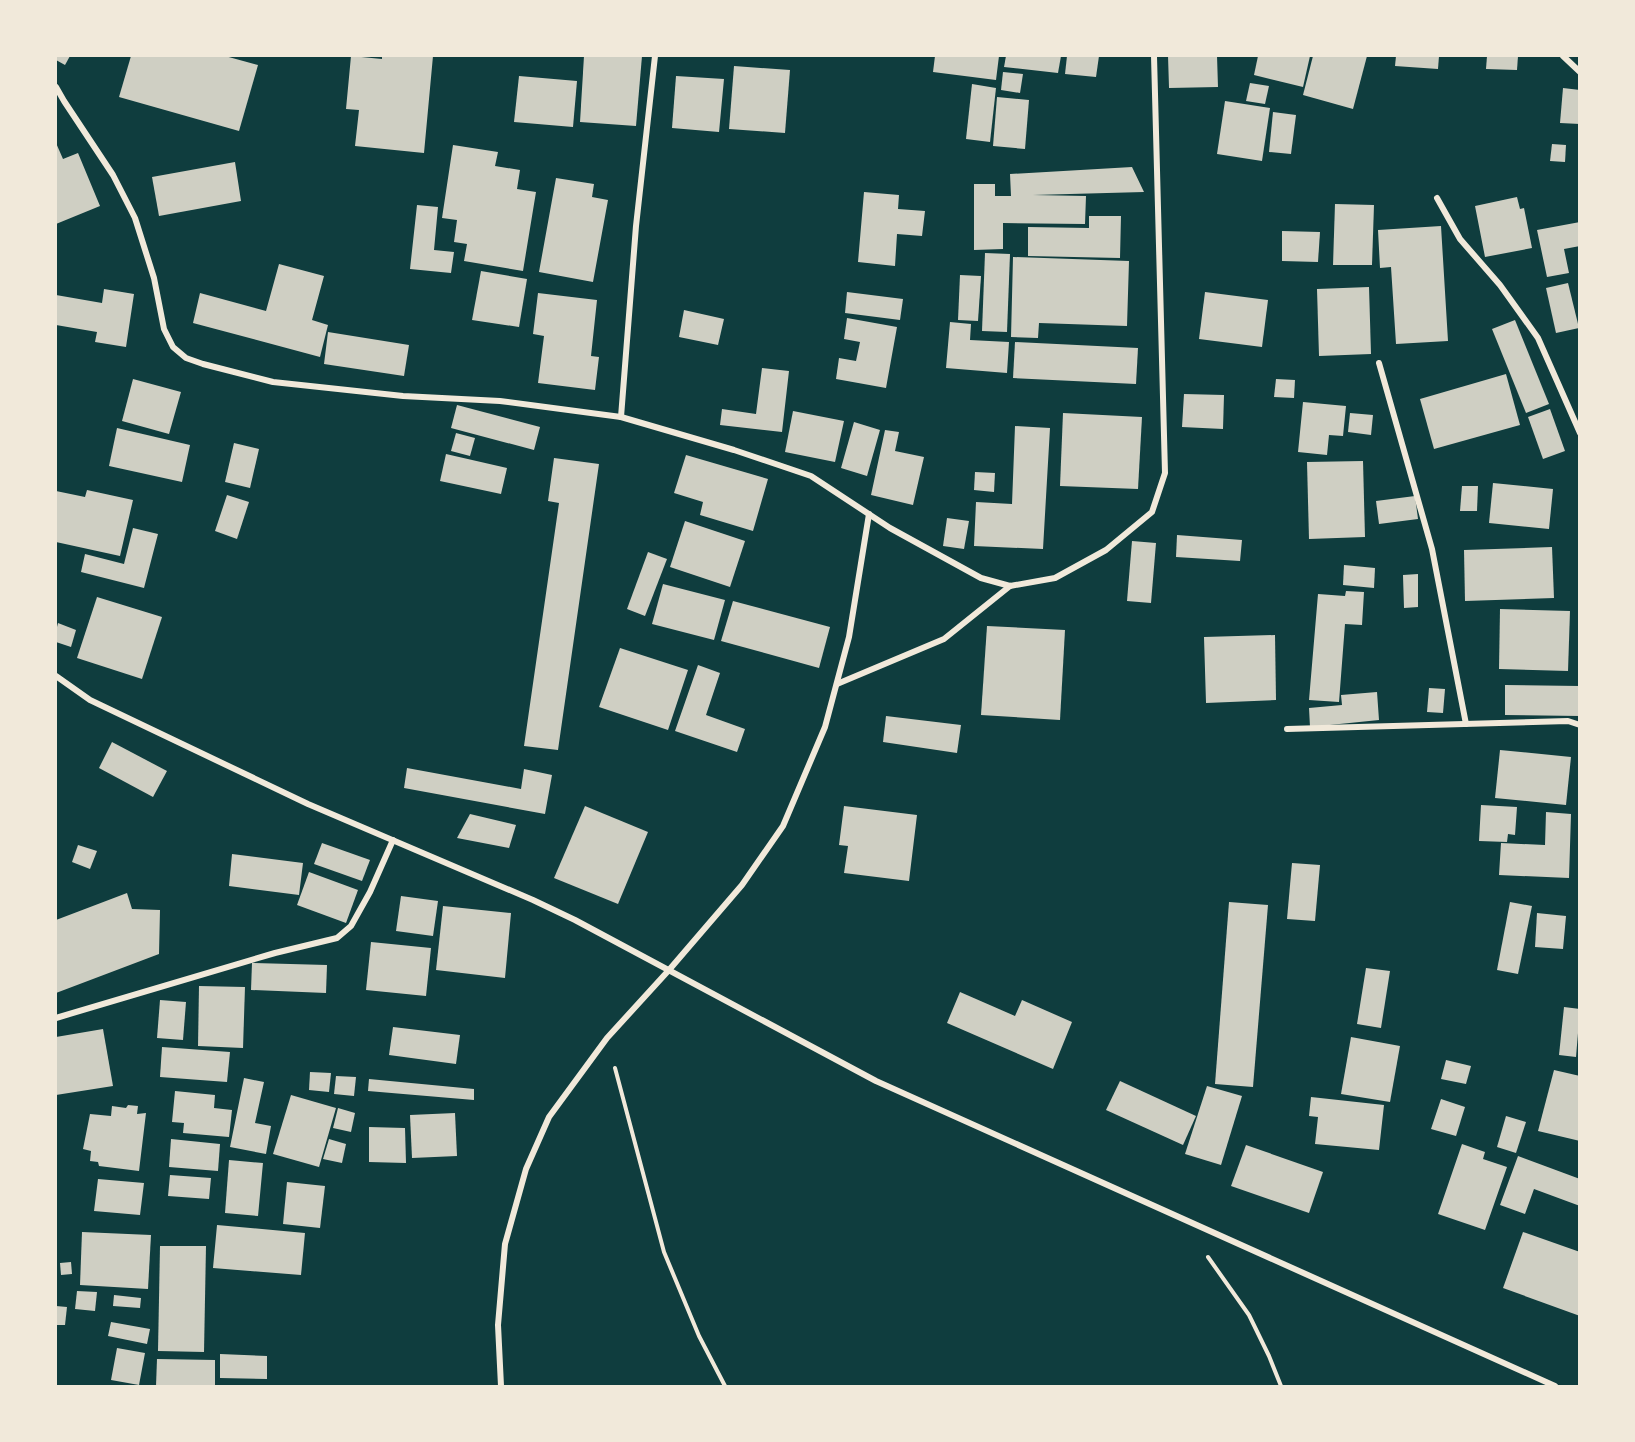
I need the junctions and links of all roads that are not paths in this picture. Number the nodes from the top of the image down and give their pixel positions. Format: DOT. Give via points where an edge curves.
graph roads {
  1 [pos="656,56"];
  2 [pos="1154,56"];
  3 [pos="1563,56"];
  4 [pos="1580,72"];
  5 [pos="56,87"];
  6 [pos="1437,198"];
  7 [pos="1379,363"];
  8 [pos="621,417"];
  9 [pos="1580,433"];
  10 [pos="869,514"];
  11 [pos="1010,586"];
  12 [pos="56,676"];
  13 [pos="837,684"];
  14 [pos="1466,724"];
  15 [pos="1580,725"];
  16 [pos="1287,729"];
  17 [pos="393,840"];
  18 [pos="669,970"];
  19 [pos="56,1018"];
  20 [pos="501,1386"];
  21 [pos="1555,1386"];
  1 -- 8 [label="street" via="636,226"];
  2 -- 11 [label="street" via="1165,473 1152,512 1107,550 1055,578"];
  3 -- 4 [label="street"];
  5 -- 8 [label="street" via="113,174 135,218 154,278 164,329 173,347 186,358 273,382 403,396 500,401"];
  6 -- 9 [label="street" via="1460,239 1538,338"];
  7 -- 14 [label="street" via="1432,549"];
  8 -- 10 [label="street" via="811,476"];
  10 -- 11 [label="street" via="981,578"];
  10 -- 13 [label="street" via="849,637"];
  11 -- 13 [label="street" via="944,639"];
  12 -- 17 [label="street" via="90,700"];
  13 -- 18 [label="street" via="825,727 783,826 742,885"];
  14 -- 15 [label="street" via="1568,721"];
  14 -- 16 [label="street"];
  17 -- 18 [label="street" via="533,900"];
  17 -- 19 [label="street" via="351,926 337,938"];
  18 -- 20 [label="street" via="607,1038 549,1117 526,1169 505,1244 498,1325"];
  18 -- 21 [label="street" via="876,1081"];
}
